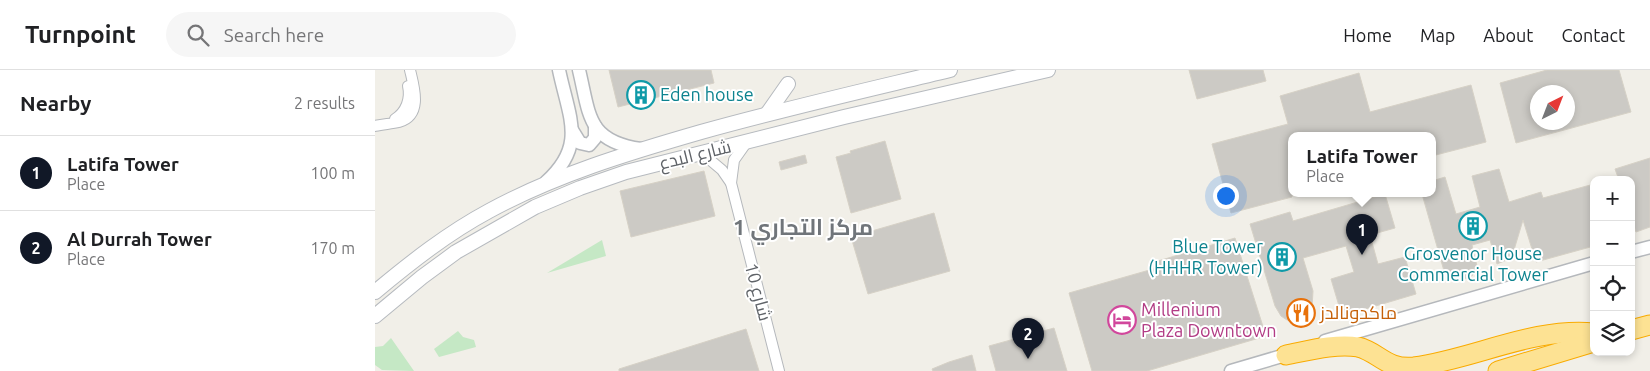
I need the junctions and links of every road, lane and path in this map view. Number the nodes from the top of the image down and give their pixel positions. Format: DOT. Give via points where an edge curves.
graph roads {
  1 [pos="405,70"];
  2 [pos="410,70"];
  3 [pos="559,70"];
  4 [pos="579,70"];
  5 [pos="950,70"];
  6 [pos="1046,70"];
  7 [pos="925,73"];
  8 [pos="788,84"];
  9 [pos="767,114"];
  10 [pos="380,125"];
  11 [pos="595,126"];
  12 [pos="571,128"];
  13 [pos="746,143"];
  14 [pos="641,149"];
  15 [pos="703,154"];
  16 [pos="731,183"];
  17 [pos="545,184"];
  18 [pos="1650,247"];
  19 [pos="1635,251"];
  20 [pos="1590,264"];
  21 [pos="375,292"];
  22 [pos="375,316"];
  23 [pos="1650,325"];
  24 [pos="1635,329"];
  25 [pos="1590,333"];
  26 [pos="1590,343"];
  27 [pos="1285,355"];
  28 [pos="779,371"];
  29 [pos="1231,371"];
  30 [pos="1498,371"];
  1 -- 10 [label="street" via="409,92 407,104 398,117"];
  2 -- 10 [label="street" via="416,98 413,110 401,122"];
  3 -- 12 [label="street"];
  4 -- 11 [label="street"];
  5 -- 7 [label="main road, شارع البدع"];
  6 -- 13 [label="main road, شارع البدع"];
  7 -- 9 [label="main road, شارع البدع"];
  8 -- 9 [label="main road"];
  9 -- 14 [label="main road, شارع البدع"];
  11 -- 12 [label="street" via="595,138 592,144 586,145 577,141"];
  11 -- 14 [label="street" via="603,136 617,144"];
  12 -- 17 [label="street" via="572,144 567,159"];
  13 -- 15 [label="main road, شارع البدع"];
  13 -- 16 [label="street, شارع 10" via="734,160"];
  14 -- 17 [label="main road, شارع البدع"];
  15 -- 16 [label="street, شارع 10" via="722,170"];
  15 -- 22 [label="main road, شارع البدع" via="626,172 535,207 456,252"];
  16 -- 28 [label="street, شارع 10"];
  17 -- 21 [label="main road, شارع البدع" via="488,211 453,233"];
  18 -- 19 [label="street"];
  20 -- 27 [label="street"];
  23 -- 24 [label="highway"];
  25 -- 27 [label="highway" via="1547,336 1415,366 1392,365 1351,346"];
  26 -- 30 [label="highway"];
  27 -- 29 [label="street"];
}
